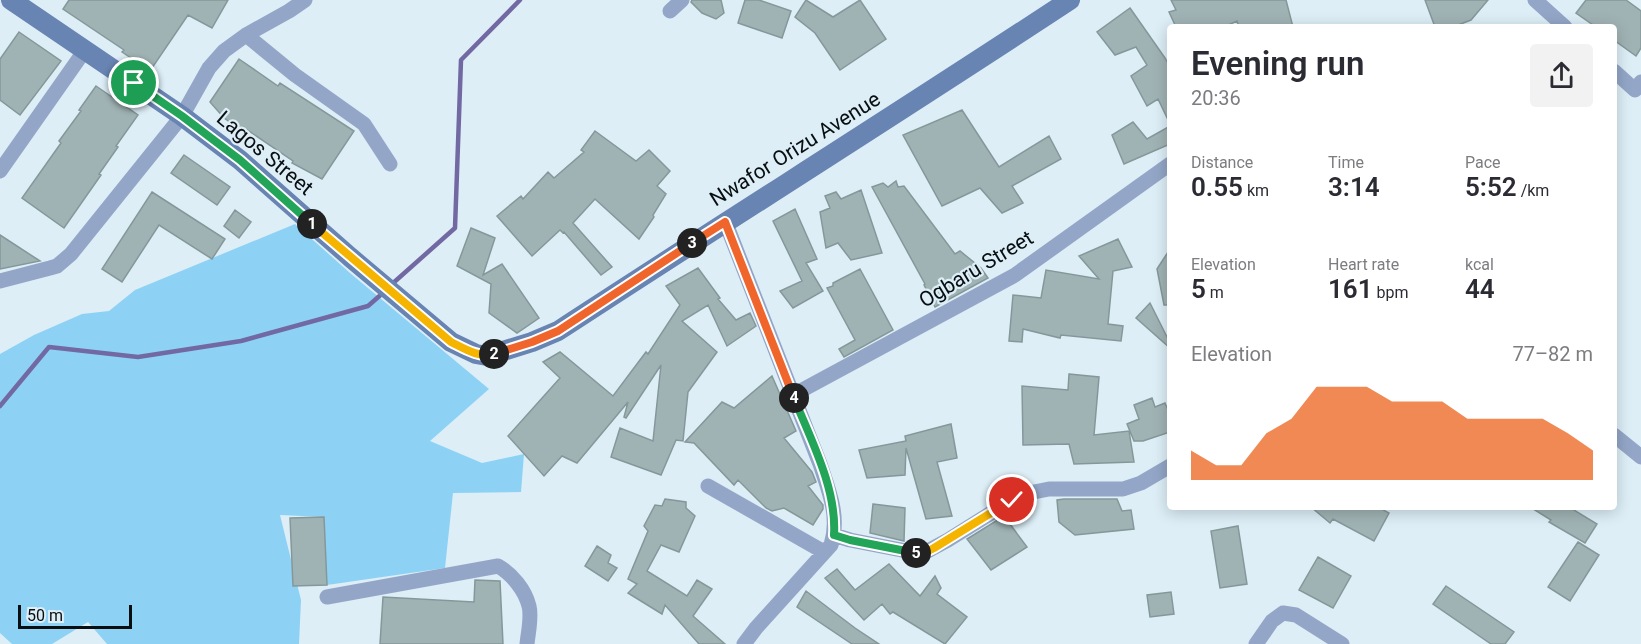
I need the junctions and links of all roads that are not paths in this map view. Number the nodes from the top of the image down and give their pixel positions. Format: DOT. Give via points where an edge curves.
graph roads {
  1 [pos="11,0"];
  2 [pos="306,0"];
  3 [pos="682,0"];
  4 [pos="1070,0"];
  5 [pos="1534,0"];
  6 [pos="670,11"];
  7 [pos="1561,24"];
  8 [pos="246,35"];
  9 [pos="85,50"];
  10 [pos="1617,75"];
  11 [pos="1641,82"];
  12 [pos="182,116"];
  13 [pos="390,164"];
  14 [pos="1167,166"];
  15 [pos="0,171"];
  16 [pos="725,222"];
  17 [pos="0,280"];
  18 [pos="512,349"];
  19 [pos="793,396"];
  20 [pos="1617,437"];
  21 [pos="1641,457"];
  22 [pos="1167,468"];
  23 [pos="708,486"];
  24 [pos="834,535"];
  25 [pos="824,552"];
  26 [pos="327,597"];
  27 [pos="527,644"];
  28 [pos="744,644"];
  29 [pos="1256,644"];
  30 [pos="1342,644"];
  1 -- 9 [label="street, Lagos Street"];
  2 -- 8 [label="street"];
  3 -- 6 [label="street"];
  4 -- 16 [label="street, Nwafor Orizu Avenue"];
  5 -- 7 [label="street"];
  8 -- 12 [label="street" via="209,68"];
  8 -- 13 [label="street" via="364,123"];
  9 -- 12 [label="street, Lagos Street"];
  9 -- 15 [label="street"];
  10 -- 11 [label="street" via="1635,90"];
  12 -- 17 [label="street" via="71,254 57,266"];
  12 -- 18 [label="street, Lagos Street" via="240,160 451,342 487,356"];
  14 -- 19 [label="street, Ogbaru Street" via="1015,275"];
  16 -- 18 [label="street, Nwafor Orizu Avenue" via="558,331"];
  16 -- 19 [label="street"];
  19 -- 24 [label="street" via="832,499"];
  20 -- 21 [label="street"];
  22 -- 24 [label="street" via="1123,489 1049,489 1029,493 922,554"];
  23 -- 25 [label="street"];
  24 -- 25 [label="street"];
  25 -- 28 [label="street"];
  26 -- 27 [label="street" via="498,566 509,573 530,608"];
  29 -- 30 [label="street" via="1272,621 1283,613 1296,615"];
}
